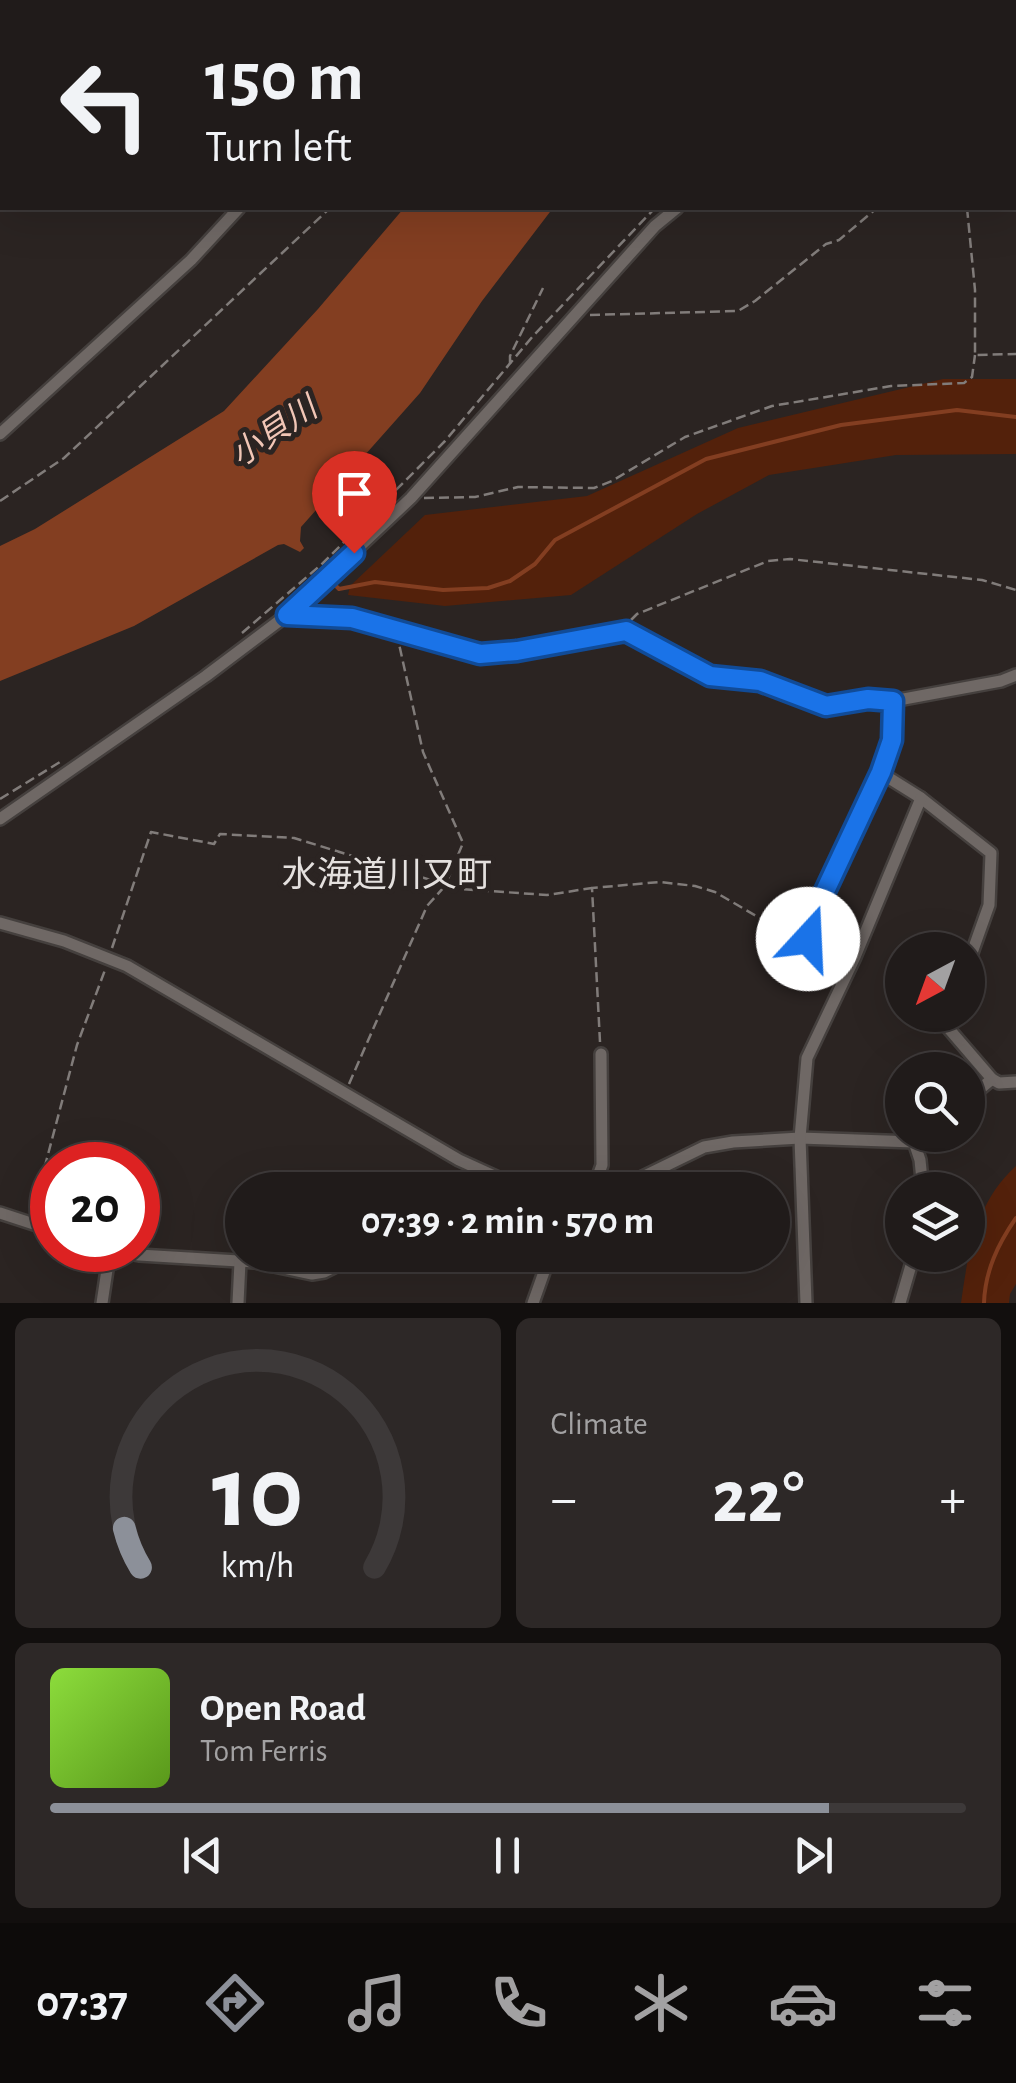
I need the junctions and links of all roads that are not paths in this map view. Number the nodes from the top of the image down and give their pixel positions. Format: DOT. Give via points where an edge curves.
graph roads {
  1 [pos="236,210"];
  2 [pos="675,210"];
  3 [pos="0,434"];
  4 [pos="287,615"];
  5 [pos="1016,676"];
  6 [pos="893,701"];
  7 [pos="881,772"];
  8 [pos="921,798"];
  9 [pos="0,819"];
  10 [pos="0,923"];
  11 [pos="980,932"];
  12 [pos="808,939"];
  13 [pos="951,1032"];
  14 [pos="601,1054"];
  15 [pos="992,1079"];
  16 [pos="1016,1082"];
  17 [pos="985,1085"];
  18 [pos="800,1138"];
  19 [pos="885,1138"];
  20 [pos="486,1172"];
  21 [pos="600,1172"];
  22 [pos="654,1172"];
  23 [pos="0,1214"];
  24 [pos="30,1222"];
  25 [pos="160,1255"];
  26 [pos="225,1261"];
  27 [pos="107,1272"];
  28 [pos="240,1272"];
  29 [pos="544,1272"];
  30 [pos="909,1272"];
  31 [pos="102,1303"];
  32 [pos="238,1303"];
  33 [pos="533,1303"];
  34 [pos="806,1303"];
  35 [pos="900,1303"];
  1 -- 3 [label="street"];
  2 -- 4 [label="street" via="411,498"];
  4 -- 6 [label="street" via="352,618 480,654 620,632 710,676 760,681 826,706"];
  4 -- 9 [label="street"];
  5 -- 6 [label="street"];
  6 -- 7 [label="street" via="892,740"];
  7 -- 8 [label="street"];
  7 -- 12 [label="street"];
  8 -- 11 [label="street" via="991,853 990,905"];
  8 -- 18 [label="street" via="807,1058"];
  10 -- 20 [label="street" via="110,957"];
  13 -- 15 [label="street"];
  14 -- 21 [label="street"];
  15 -- 16 [label="street"];
  15 -- 17 [label="street"];
  18 -- 19 [label="street"];
  18 -- 22 [label="street" via="704,1146"];
  18 -- 34 [label="street"];
  23 -- 24 [label="street"];
  25 -- 26 [label="street"];
  27 -- 31 [label="street"];
  28 -- 32 [label="street"];
  29 -- 33 [label="street"];
  30 -- 35 [label="street"];
}
